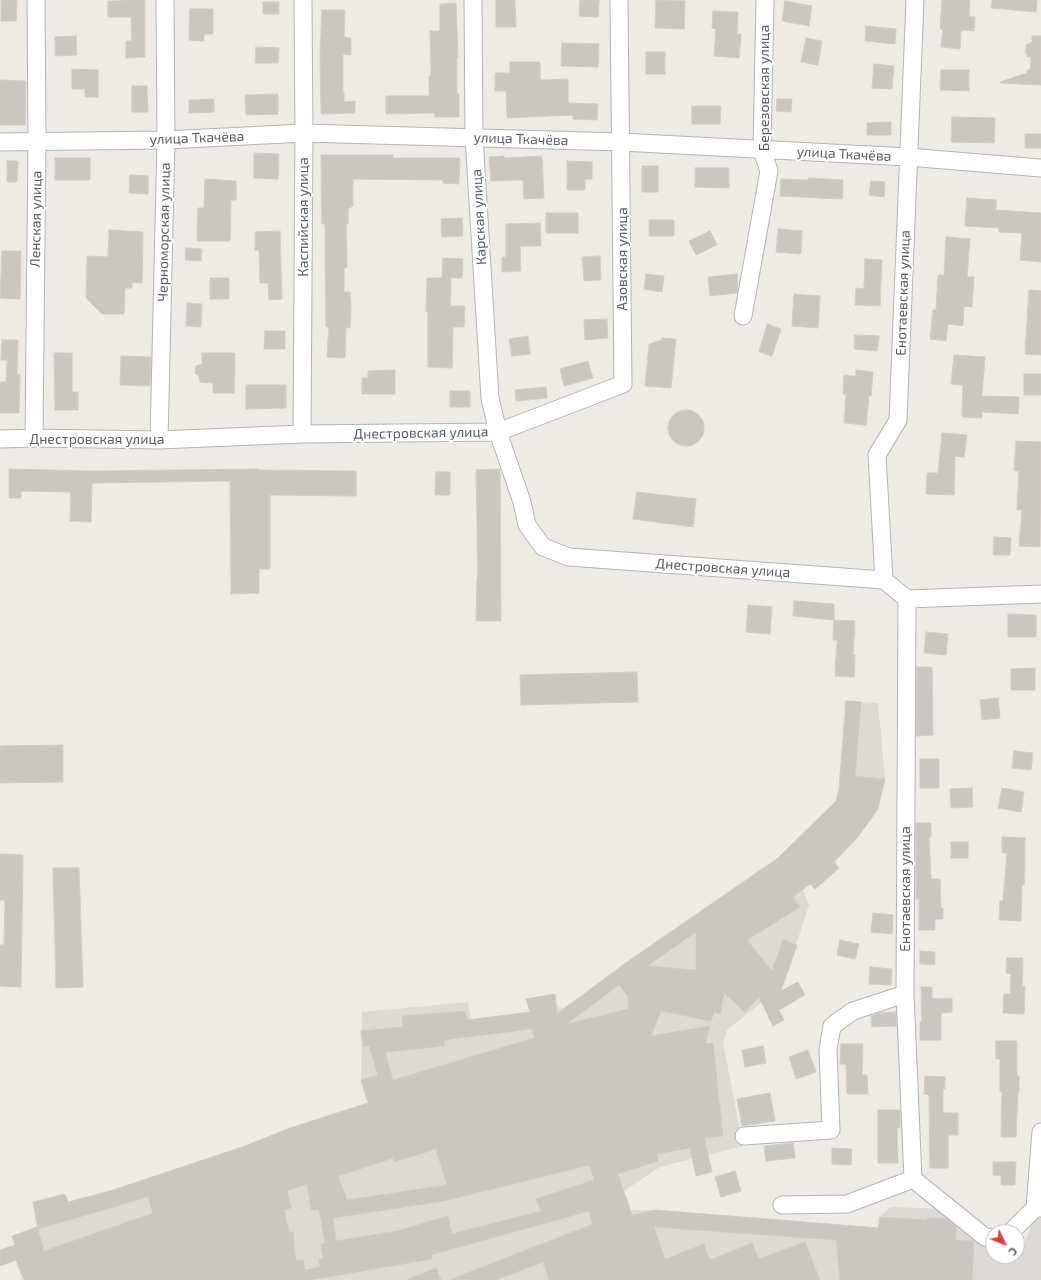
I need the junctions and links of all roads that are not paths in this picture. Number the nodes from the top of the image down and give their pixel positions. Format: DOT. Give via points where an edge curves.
graph roads {
  1 [pos="36,0"];
  2 [pos="165,0"];
  3 [pos="303,0"];
  4 [pos="473,0"];
  5 [pos="619,0"];
  6 [pos="765,0"];
  7 [pos="915,0"];
  8 [pos="304,133"];
  9 [pos="474,137"];
  10 [pos="166,140"];
  11 [pos="37,141"];
  12 [pos="0,142"];
  13 [pos="621,142"];
  14 [pos="762,150"];
  15 [pos="908,157"];
  16 [pos="1041,168"];
  17 [pos="742,316"];
  18 [pos="498,432"];
  19 [pos="302,434"];
  20 [pos="34,438"];
  21 [pos="0,439"];
  22 [pos="159,440"];
  23 [pos="884,580"];
  24 [pos="1041,594"];
  25 [pos="907,599"];
  26 [pos="905,994"];
  27 [pos="1041,1132"];
  28 [pos="744,1136"];
  29 [pos="913,1178"];
  30 [pos="782,1205"];
  31 [pos="1038,1208"];
  32 [pos="1020,1224"];
  33 [pos="985,1237"];
  1 -- 11 [label="street, Ленская улица"];
  2 -- 10 [label="street, Черноморская улица"];
  3 -- 8 [label="street, Каспийская улица"];
  4 -- 9 [label="street, Карская улица"];
  5 -- 13 [label="street, Азовская улица"];
  6 -- 14 [label="street, Березовская улица"];
  7 -- 15 [label="street, Енотаевская улица"];
  8 -- 9 [label="street, улица Ткачёва"];
  8 -- 10 [label="street, улица Ткачёва"];
  8 -- 19 [label="street, Каспийская улица"];
  9 -- 13 [label="street, улица Ткачёва"];
  9 -- 18 [label="street, Карская улица" via="490,398"];
  10 -- 11 [label="street, улица Ткачёва"];
  10 -- 22 [label="street, Черноморская улица"];
  11 -- 12 [label="street, улица Ткачёва"];
  11 -- 20 [label="street, Ленская улица"];
  13 -- 14 [label="street, улица Ткачёва"];
  13 -- 18 [label="street, Азовская улица" via="623,384"];
  14 -- 15 [label="street, улица Ткачёва"];
  14 -- 17 [label="street, Березовская улица" via="769,171"];
  15 -- 16 [label="street, улица Ткачёва"];
  15 -- 23 [label="street, Енотаевская улица" via="898,420 877,455"];
  18 -- 19 [label="street, Днестровская улица"];
  18 -- 23 [label="street, Днестровская улица" via="527,524 543,547 569,557"];
  19 -- 22 [label="street, Днестровская улица"];
  20 -- 21 [label="street, Днестровская улица"];
  20 -- 22 [label="street, Днестровская улица"];
  23 -- 25 [label="street"];
  24 -- 25 [label="street"];
  25 -- 26 [label="street, Енотаевская улица"];
  26 -- 28 [label="street" via="853,1010 832,1026 828,1050 832,1130"];
  26 -- 29 [label="street, Енотаевская улица"];
  27 -- 31 [label="street"];
  29 -- 30 [label="street" via="847,1204"];
  29 -- 33 [label="street"];
  31 -- 32 [label="street"];
}
